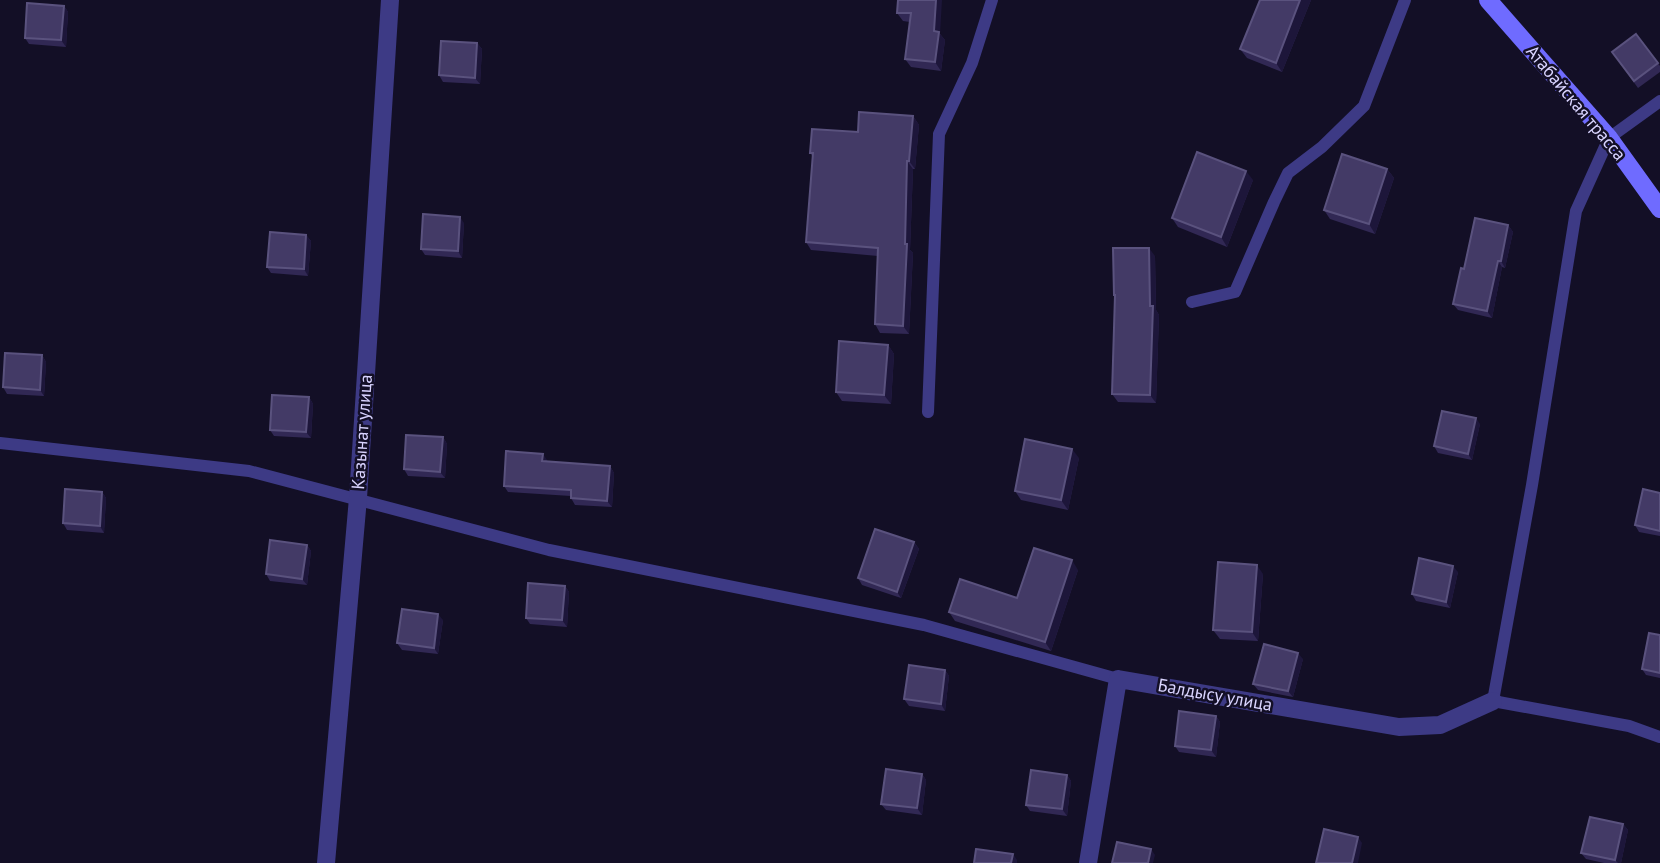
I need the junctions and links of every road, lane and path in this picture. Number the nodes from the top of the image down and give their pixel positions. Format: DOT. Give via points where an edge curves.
graph roads {
  1 [pos="390,0"];
  2 [pos="992,0"];
  3 [pos="1405,0"];
  4 [pos="1488,0"];
  5 [pos="1660,101"];
  6 [pos="1609,138"];
  7 [pos="1660,209"];
  8 [pos="1192,302"];
  9 [pos="928,412"];
  10 [pos="0,443"];
  11 [pos="358,498"];
  12 [pos="1118,679"];
  13 [pos="1493,701"];
  14 [pos="1660,737"];
  15 [pos="326,863"];
  16 [pos="1088,863"];
  1 -- 11 [label="street, Казынат улица"];
  2 -- 9 [label="lane" via="972,63 939,134"];
  3 -- 8 [label="lane" via="1364,106 1288,173 1235,292"];
  4 -- 6 [label="main road, Атабайская трасса"];
  5 -- 6 [label="lane"];
  6 -- 7 [label="main road, Атабайская трасса"];
  6 -- 13 [label="lane" via="1576,211"];
  10 -- 11 [label="lane" via="249,471"];
  11 -- 12 [label="lane" via="549,550 924,625"];
  11 -- 15 [label="street, Казынат улица"];
  12 -- 13 [label="street, Балдысу улица" via="1399,727 1440,724"];
  12 -- 16 [label="street"];
  13 -- 14 [label="lane" via="1629,726"];
}
